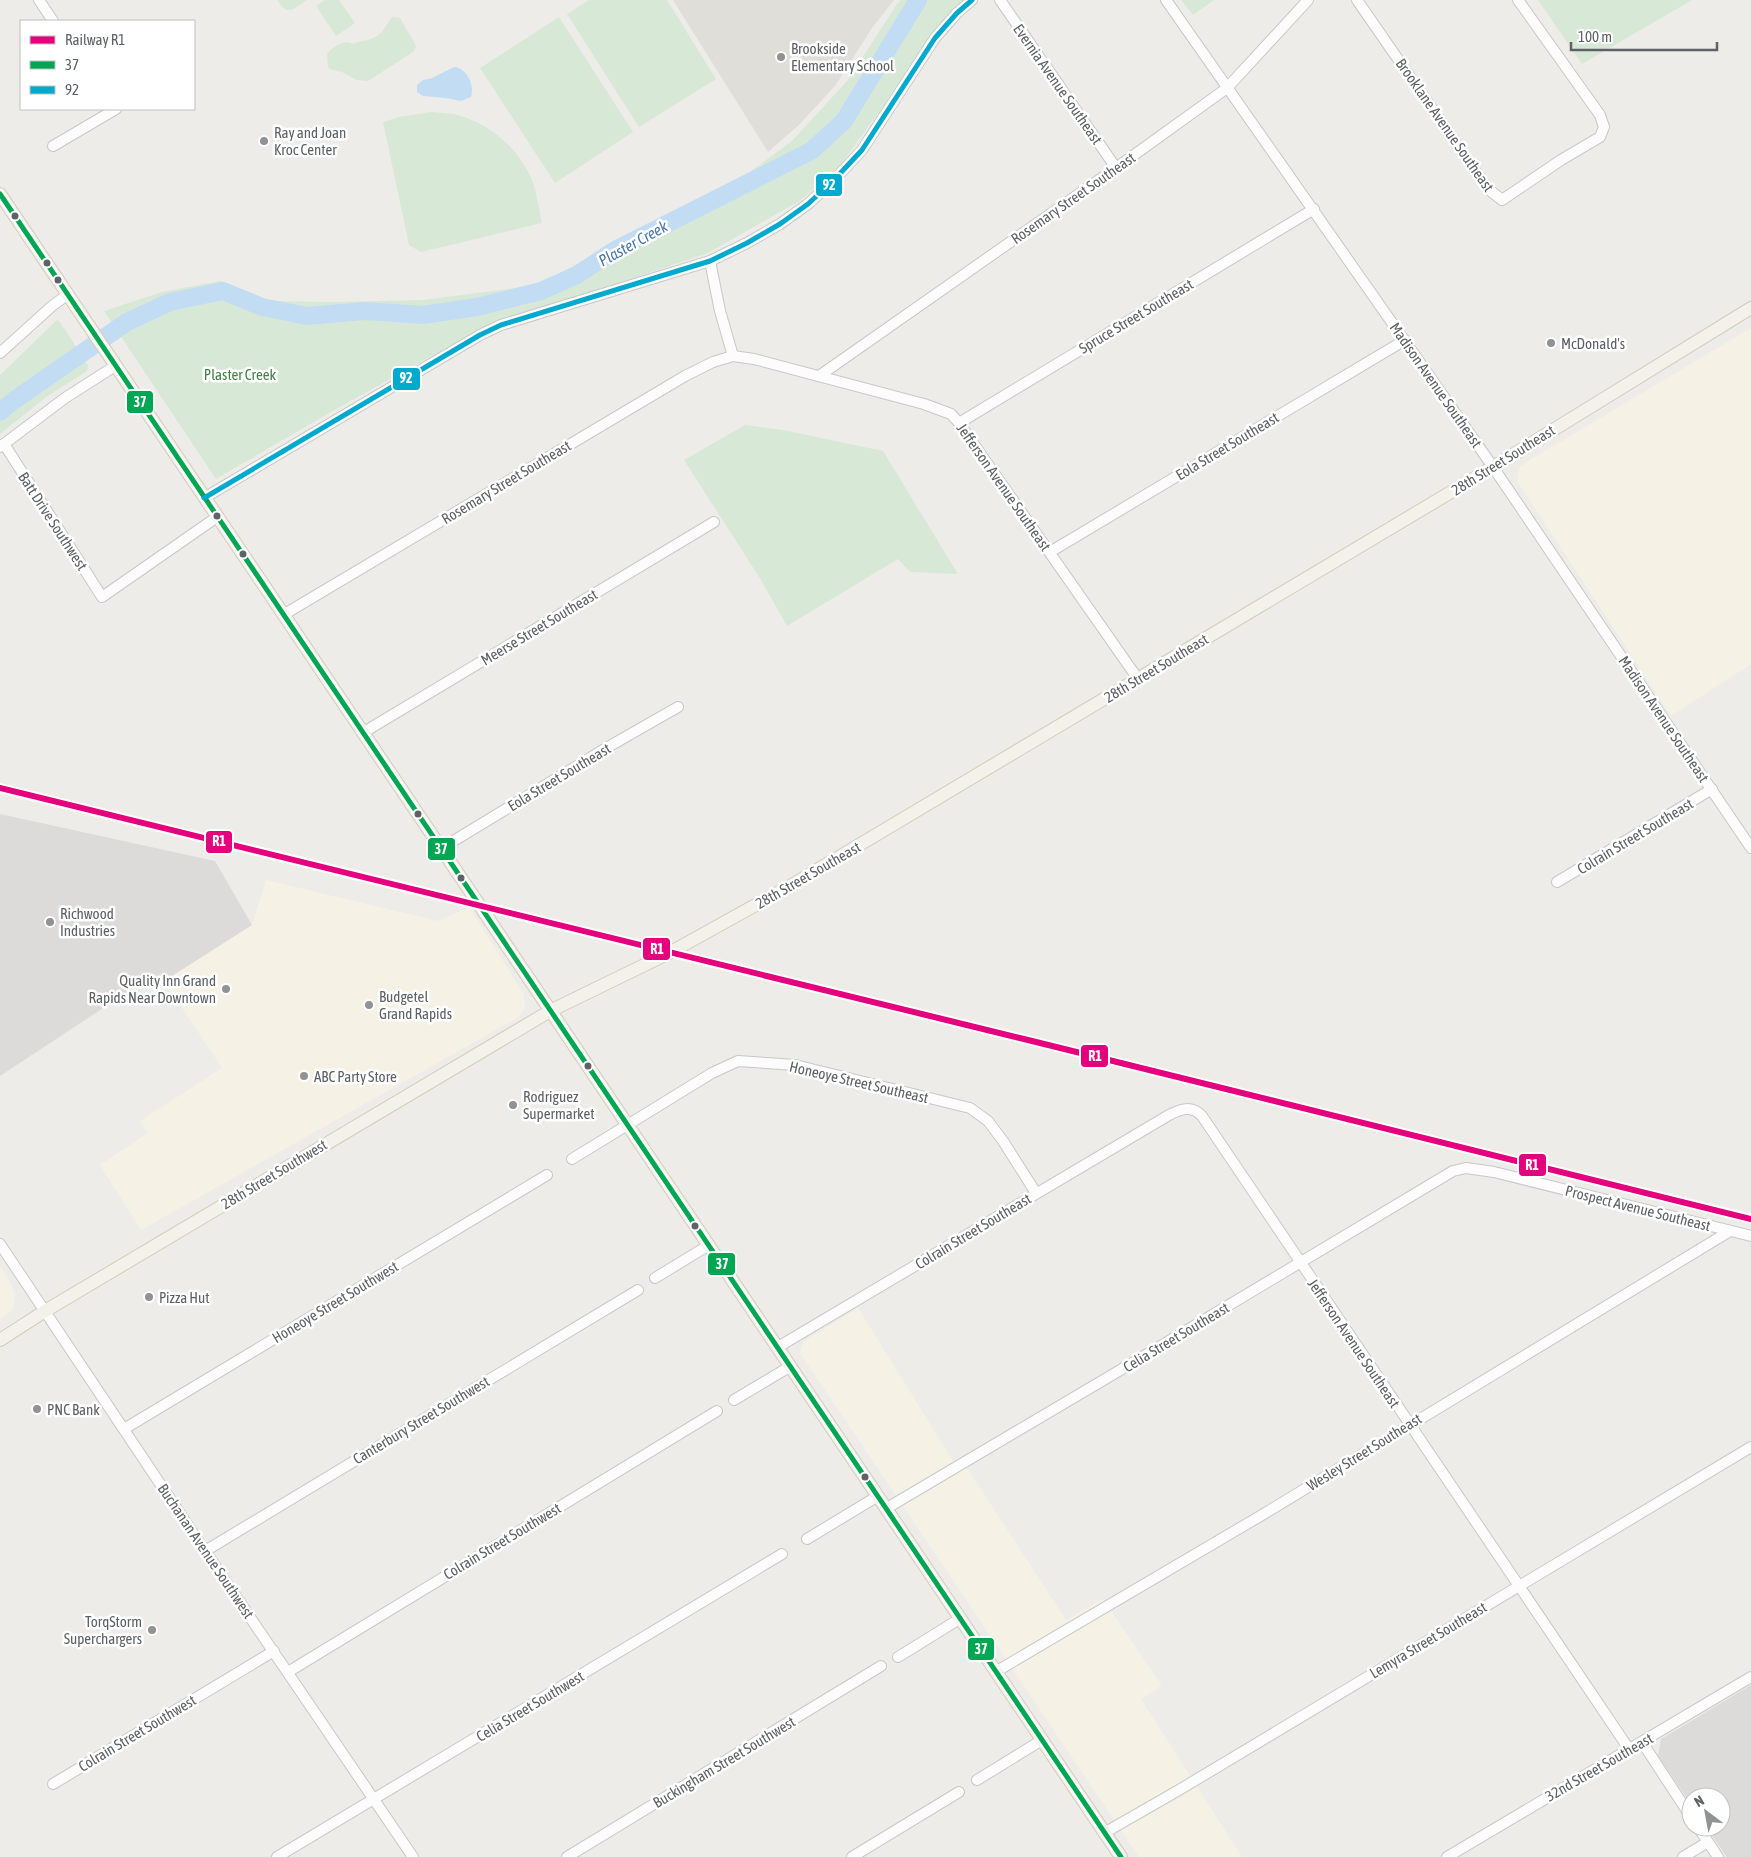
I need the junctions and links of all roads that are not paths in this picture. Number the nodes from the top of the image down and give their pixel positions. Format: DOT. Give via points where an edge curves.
graph roads {
  1 [pos="39,0"];
  2 [pos="972,0"];
  3 [pos="1000,0"];
  4 [pos="1166,0"];
  5 [pos="1308,0"];
  6 [pos="1357,0"];
  7 [pos="1518,0"];
  8 [pos="52,20"];
  9 [pos="1227,88"];
  10 [pos="112,110"];
  11 [pos="53,146"];
  12 [pos="1116,168"];
  13 [pos="0,194"];
  14 [pos="1314,209"];
  15 [pos="710,261"];
  16 [pos="67,295"];
  17 [pos="1751,308"];
  18 [pos="1405,340"];
  19 [pos="0,353"];
  20 [pos="733,356"];
  21 [pos="114,366"];
  22 [pos="819,376"];
  23 [pos="959,423"];
  24 [pos="2,446"];
  25 [pos="1493,467"];
  26 [pos="204,498"];
  27 [pos="217,517"];
  28 [pos="714,522"];
  29 [pos="1050,552"];
  30 [pos="283,615"];
  31 [pos="1138,679"];
  32 [pos="678,707"];
  33 [pos="364,732"];
  34 [pos="1712,790"];
  35 [pos="442,848"];
  36 [pos="1751,848"];
  37 [pos="1558,882"];
  38 [pos="550,1011"];
  39 [pos="1169,1115"];
  40 [pos="627,1126"];
  41 [pos="572,1159"];
  42 [pos="1466,1168"];
  43 [pos="546,1175"];
  44 [pos="1036,1193"];
  45 [pos="1730,1231"];
  46 [pos="1751,1236"];
  47 [pos="0,1244"];
  48 [pos="709,1245"];
  49 [pos="1300,1262"];
  50 [pos="655,1278"];
  51 [pos="638,1290"];
  52 [pos="45,1311"];
  53 [pos="0,1340"];
  54 [pos="778,1347"];
  55 [pos="791,1366"];
  56 [pos="734,1400"];
  57 [pos="717,1411"];
  58 [pos="1409,1425"];
  59 [pos="124,1429"];
  60 [pos="1751,1446"];
  61 [pos="878,1496"];
  62 [pos="887,1508"];
  63 [pos="807,1540"];
  64 [pos="205,1551"];
  65 [pos="782,1554"];
  66 [pos="1518,1586"];
  67 [pos="961,1618"];
  68 [pos="274,1651"];
  69 [pos="898,1657"];
  70 [pos="881,1666"];
  71 [pos="997,1671"];
  72 [pos="288,1672"];
  73 [pos="1751,1677"];
  74 [pos="1042,1740"];
  75 [pos="1642,1742"];
  76 [pos="1629,1749"];
  77 [pos="977,1780"];
  78 [pos="53,1784"];
  79 [pos="959,1792"];
  80 [pos="375,1799"];
  81 [pos="1681,1802"];
  82 [pos="1104,1833"];
  83 [pos="1705,1837"];
  84 [pos="1708,1842"];
  85 [pos="277,1857"];
  86 [pos="413,1857"];
  87 [pos="567,1857"];
  88 [pos="852,1857"];
  89 [pos="1121,1857"];
  90 [pos="1447,1857"];
  91 [pos="1683,1857"];
  92 [pos="1718,1857"];
  1 -- 8 [label="street"];
  2 -- 15 [label="street" via="935,38 862,150 834,180 780,224"];
  3 -- 12 [label="street, Evernia Avenue Southeast"];
  4 -- 9 [label="street, Madison Avenue Southeast"];
  5 -- 9 [label="street, Rosemary Street Southeast"];
  6 -- 7 [label="street, Brooklane Avenue Southeast" via="1487,188 1502,200 1600,137 1604,127 1600,115"];
  9 -- 12 [label="street, Rosemary Street Southeast"];
  9 -- 14 [label="street, Madison Avenue Southeast"];
  10 -- 11 [label="street"];
  12 -- 22 [label="street, Rosemary Street Southeast"];
  13 -- 16 [label="main road"];
  14 -- 18 [label="street, Madison Avenue Southeast"];
  14 -- 23 [label="street, Spruce Street Southeast"];
  15 -- 20 [label="street"];
  15 -- 26 [label="street" via="501,325"];
  16 -- 19 [label="street"];
  16 -- 21 [label="main road"];
  17 -- 25 [label="main road, 28th Street Southeast"];
  18 -- 25 [label="street, Madison Avenue Southeast"];
  18 -- 29 [label="street, Eola Street Southeast"];
  20 -- 22 [label="street, Jefferson Avenue Southeast"];
  20 -- 30 [label="street, Rosemary Street Southeast" via="685,376"];
  21 -- 24 [label="street"];
  21 -- 26 [label="main road"];
  22 -- 23 [label="street, Jefferson Avenue Southeast" via="924,404 951,414"];
  23 -- 29 [label="street, Jefferson Avenue Southeast"];
  24 -- 27 [label="street, Batt Drive Southwest" via="102,597"];
  25 -- 31 [label="main road, 28th Street Southeast"];
  25 -- 34 [label="street, Madison Avenue Southeast"];
  26 -- 27 [label="main road"];
  27 -- 30 [label="main road"];
  28 -- 33 [label="street, Meerse Street Southeast"];
  29 -- 31 [label="street, Jefferson Avenue Southeast"];
  30 -- 33 [label="main road"];
  31 -- 38 [label="main road, 28th Street Southeast" via="732,919"];
  32 -- 35 [label="street, Eola Street Southeast"];
  33 -- 35 [label="main road"];
  34 -- 36 [label="street, Madison Avenue Southeast"];
  34 -- 37 [label="street, Colrain Street Southeast"];
  35 -- 38 [label="main road"];
  38 -- 40 [label="main road"];
  38 -- 52 [label="main road, 28th Street Southwest"];
  39 -- 44 [label="street, Colrain Street Southeast"];
  39 -- 49 [label="street, Jefferson Avenue Southeast" via="1192,1109 1202,1116"];
  40 -- 41 [label="street"];
  40 -- 44 [label="street, Honeoye Street Southeast" via="712,1073 738,1061 795,1065 970,1108 988,1121"];
  40 -- 48 [label="main road"];
  42 -- 45 [label="street, Prospect Avenue Southeast" via="1494,1172"];
  42 -- 49 [label="street, Celia Street Southeast" via="1453,1171"];
  43 -- 59 [label="street, Honeoye Street Southwest"];
  44 -- 54 [label="street, Colrain Street Southeast"];
  45 -- 46 [label="street, Prospect Avenue Southeast"];
  45 -- 58 [label="street, Wesley Street Southeast"];
  47 -- 52 [label="street, Buchanan Avenue Southwest"];
  48 -- 50 [label="street"];
  48 -- 54 [label="main road"];
  49 -- 58 [label="street, Jefferson Avenue Southeast"];
  49 -- 62 [label="street, Celia Street Southeast"];
  51 -- 64 [label="street, Canterbury Street Southwest"];
  52 -- 53 [label="main road, 28th Street Southwest"];
  52 -- 59 [label="street, Buchanan Avenue Southwest"];
  54 -- 55 [label="main road"];
  55 -- 56 [label="street"];
  55 -- 61 [label="main road"];
  57 -- 72 [label="street, Colrain Street Southwest"];
  58 -- 66 [label="street, Jefferson Avenue Southeast"];
  58 -- 71 [label="street, Wesley Street Southeast"];
  59 -- 64 [label="street, Buchanan Avenue Southwest"];
  60 -- 66 [label="street, Lemyra Street Southeast"];
  61 -- 62 [label="main road"];
  61 -- 63 [label="street"];
  62 -- 67 [label="main road"];
  64 -- 68 [label="street, Buchanan Avenue Southwest"];
  65 -- 80 [label="street, Celia Street Southwest"];
  66 -- 76 [label="street, Jefferson Avenue Southeast"];
  66 -- 82 [label="street, Lemyra Street Southeast"];
  67 -- 69 [label="street"];
  67 -- 71 [label="main road"];
  68 -- 72 [label="street, Buchanan Avenue Southwest"];
  68 -- 78 [label="street, Colrain Street Southwest"];
  70 -- 87 [label="street, Buckingham Street Southwest"];
  71 -- 74 [label="main road"];
  72 -- 80 [label="street, Buchanan Avenue Southwest"];
  73 -- 75 [label="street, 32nd Street Southeast"];
  74 -- 77 [label="street"];
  74 -- 82 [label="main road"];
  75 -- 76 [label="street, 32nd Street Southeast"];
  75 -- 81 [label="street"];
  76 -- 90 [label="street, 32nd Street Southeast"];
  79 -- 88 [label="street"];
  80 -- 85 [label="street, Celia Street Southwest"];
  80 -- 86 [label="street, Buchanan Avenue Southwest"];
  82 -- 89 [label="main road"];
  83 -- 84 [label="street"];
  84 -- 91 [label="street"];
  84 -- 92 [label="street"];
}
